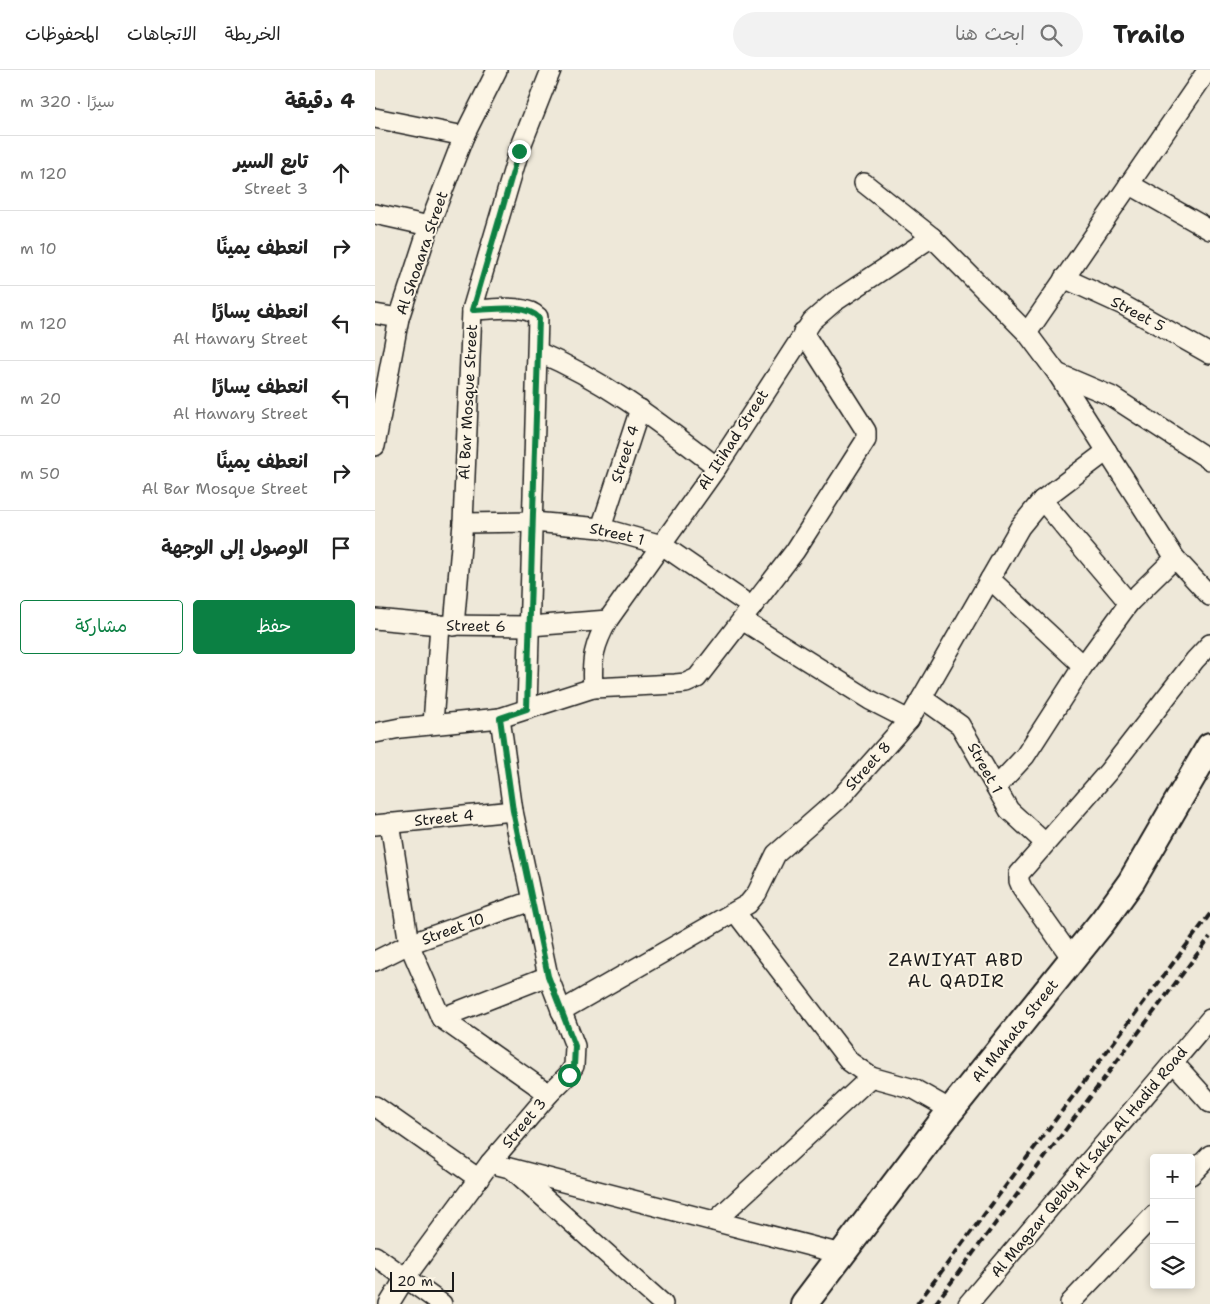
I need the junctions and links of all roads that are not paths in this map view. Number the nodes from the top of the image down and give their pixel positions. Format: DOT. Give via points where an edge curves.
graph roads {
  1 [pos="497,70"];
  2 [pos="551,70"];
  3 [pos="1207,71"];
  4 [pos="375,118"];
  5 [pos="464,136"];
  6 [pos="864,183"];
  7 [pos="1129,184"];
  8 [pos="375,214"];
  9 [pos="429,226"];
  10 [pos="1210,230"];
  11 [pos="932,236"];
  12 [pos="1064,278"];
  13 [pos="473,310"];
  14 [pos="375,314"];
  15 [pos="399,318"];
  16 [pos="803,332"];
  17 [pos="1027,333"];
  18 [pos="539,352"];
  19 [pos="1210,354"];
  20 [pos="1057,372"];
  21 [pos="640,409"];
  22 [pos="377,419"];
  23 [pos="375,446"];
  24 [pos="1107,451"];
  25 [pos="1210,460"];
  26 [pos="717,467"];
  27 [pos="1042,500"];
  28 [pos="533,522"];
  29 [pos="463,523"];
  30 [pos="601,528"];
  31 [pos="662,545"];
  32 [pos="1175,558"];
  33 [pos="990,579"];
  34 [pos="1210,596"];
  35 [pos="1129,603"];
  36 [pos="747,614"];
  37 [pos="375,619"];
  38 [pos="608,620"];
  39 [pos="447,626"];
  40 [pos="530,626"];
  41 [pos="1210,644"];
  42 [pos="1083,666"];
  43 [pos="593,688"];
  44 [pos="922,698"];
  45 [pos="527,709"];
  46 [pos="500,718"];
  47 [pos="909,720"];
  48 [pos="433,724"];
  49 [pos="375,733"];
  50 [pos="1210,746"];
  51 [pos="996,787"];
  52 [pos="513,811"];
  53 [pos="382,824"];
  54 [pos="1045,843"];
  55 [pos="531,900"];
  56 [pos="736,913"];
  57 [pos="409,944"];
  58 [pos="375,960"];
  59 [pos="1073,960"];
  60 [pos="548,976"];
  61 [pos="561,1011"];
  62 [pos="441,1018"];
  63 [pos="1210,1019"];
  64 [pos="1174,1063"];
  65 [pos="871,1077"];
  66 [pos="549,1094"];
  67 [pos="1210,1103"];
  68 [pos="375,1106"];
  69 [pos="951,1110"];
  70 [pos="1210,1155"];
  71 [pos="491,1162"];
  72 [pos="511,1168"];
  73 [pos="1195,1171"];
  74 [pos="479,1179"];
  75 [pos="1150,1219"];
  76 [pos="715,1221"];
  77 [pos="841,1254"];
  78 [pos="375,1256"];
  79 [pos="405,1278"];
  80 [pos="1070,1303"];
  81 [pos="389,1304"];
  82 [pos="442,1304"];
  83 [pos="663,1304"];
  84 [pos="804,1304"];
  85 [pos="968,1304"];
  1 -- 5 [label="street, Al Shoaara Street"];
  2 -- 13 [label="street, Al Bar Mosque Street" via="519,151"];
  3 -- 7 [label="street"];
  4 -- 5 [label="street"];
  5 -- 9 [label="street, Al Shoaara Street"];
  6 -- 11 [label="street"];
  7 -- 10 [label="street"];
  7 -- 12 [label="street"];
  8 -- 9 [label="street"];
  9 -- 15 [label="street, Al Shoaara Street"];
  11 -- 16 [label="street, Al Itihad Street" via="822,311"];
  11 -- 17 [label="street"];
  12 -- 17 [label="street"];
  12 -- 19 [label="street, Street 5" via="1123,305"];
  13 -- 18 [label="street" via="532,311 539,318"];
  13 -- 29 [label="street, Al Bar Mosque Street"];
  14 -- 15 [label="street"];
  15 -- 22 [label="street, Al Shoaara Street"];
  16 -- 26 [label="street, Al Itihad Street"];
  16 -- 36 [label="street" via="866,431 866,440 795,551"];
  17 -- 20 [label="street"];
  18 -- 21 [label="street" via="608,387"];
  18 -- 28 [label="street"];
  20 -- 24 [label="street"];
  20 -- 25 [label="street" via="1111,396"];
  21 -- 26 [label="street"];
  21 -- 30 [label="street, Street 4"];
  22 -- 23 [label="street, Al Shoaara Street"];
  24 -- 27 [label="street, Street 8"];
  24 -- 32 [label="street"];
  26 -- 31 [label="street, Al Itihad Street"];
  27 -- 33 [label="street, Street 8" via="1020,527"];
  27 -- 35 [label="street"];
  28 -- 29 [label="street, Street 1"];
  28 -- 30 [label="street, Street 1"];
  28 -- 40 [label="street"];
  29 -- 39 [label="street, Al Bar Mosque Street"];
  30 -- 31 [label="street, Street 1"];
  31 -- 36 [label="street, Street 1"];
  31 -- 38 [label="street, Al Itihad Street"];
  32 -- 34 [label="street"];
  32 -- 35 [label="street"];
  33 -- 42 [label="street"];
  33 -- 44 [label="street, Street 8"];
  35 -- 42 [label="street"];
  36 -- 43 [label="street" via="697,678 686,683"];
  36 -- 47 [label="street, Street 1" via="870,700"];
  37 -- 39 [label="street, Street 6"];
  38 -- 40 [label="street, Street 6"];
  38 -- 43 [label="street, Al Itihad Street" via="591,664"];
  39 -- 40 [label="street, Street 6"];
  39 -- 48 [label="street, Al Bar Mosque Street"];
  40 -- 45 [label="street"];
  41 -- 54 [label="street" via="1108,772"];
  42 -- 51 [label="street" via="1025,756"];
  43 -- 45 [label="street"];
  44 -- 47 [label="street, Street 8"];
  44 -- 51 [label="street, Street 1" via="960,725"];
  45 -- 46 [label="street"];
  46 -- 48 [label="street"];
  46 -- 52 [label="street, Street 3"];
  47 -- 56 [label="street, Street 8" via="840,798 776,854 757,893"];
  48 -- 49 [label="street"];
  50 -- 59 [label="street, Al Mahata Street" via="1131,882"];
  51 -- 54 [label="street, Street 1" via="1017,820"];
  52 -- 53 [label="street, Street 4"];
  52 -- 55 [label="street, Street 3"];
  53 -- 57 [label="street"];
  54 -- 59 [label="street" via="1023,867 1019,881"];
  55 -- 57 [label="street, Street 10"];
  55 -- 60 [label="street, Street 3"];
  56 -- 61 [label="street, Street 8"];
  56 -- 65 [label="street" via="842,1055"];
  57 -- 58 [label="street, Street 10"];
  57 -- 62 [label="street"];
  59 -- 69 [label="street, Al Mahata Street"];
  60 -- 61 [label="street, Street 3"];
  60 -- 62 [label="street"];
  61 -- 66 [label="street, Street 3" via="576,1056 569,1075"];
  62 -- 66 [label="street"];
  63 -- 64 [label="street, Al Magzar Qebly Al Saka Al Hadid Road"];
  64 -- 67 [label="street"];
  64 -- 85 [label="street, Al Magzar Qebly Al Saka Al Hadid Road"];
  65 -- 69 [label="street" via="914,1089"];
  65 -- 76 [label="street"];
  66 -- 71 [label="street, Street 3"];
  68 -- 74 [label="street"];
  69 -- 77 [label="street, Al Mahata Street"];
  70 -- 73 [label="street"];
  71 -- 72 [label="street"];
  71 -- 74 [label="street, Street 3"];
  72 -- 76 [label="street"];
  72 -- 83 [label="street"];
  74 -- 79 [label="street, Street 3"];
  75 -- 80 [label="street"];
  76 -- 77 [label="street"];
  77 -- 84 [label="street, Al Mahata Street"];
  78 -- 79 [label="street"];
  79 -- 81 [label="street, Street 3"];
  79 -- 82 [label="street"];
}
